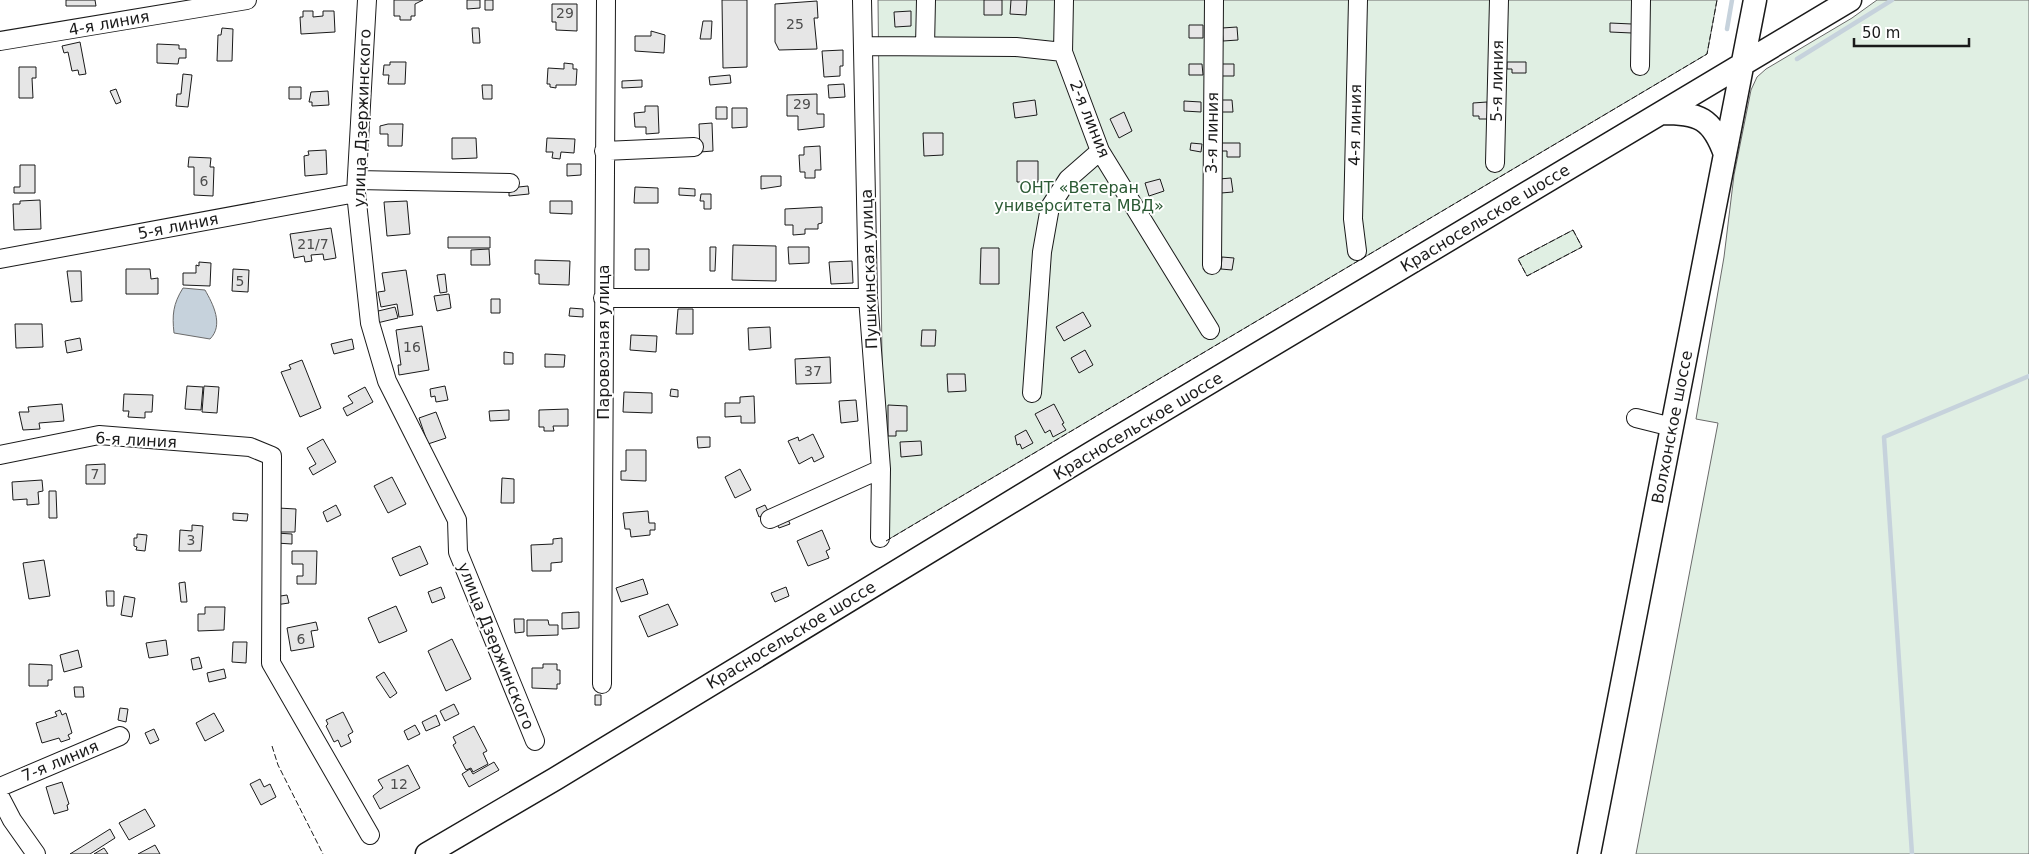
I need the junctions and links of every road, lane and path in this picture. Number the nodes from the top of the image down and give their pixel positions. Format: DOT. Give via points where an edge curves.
graph roads {
  1 [pos="247,0"];
  2 [pos="367,0"];
  3 [pos="606,0"];
  4 [pos="862,0"];
  5 [pos="926,0"];
  6 [pos="1064,0"];
  7 [pos="1214,0"];
  8 [pos="1358,0"];
  9 [pos="1499,0"];
  10 [pos="1641,0"];
  11 [pos="1755,0"];
  12 [pos="1850,0"];
  13 [pos="0,42"];
  14 [pos="863,46"];
  15 [pos="925,46"];
  16 [pos="1063,52"];
  17 [pos="1741,65"];
  18 [pos="1640,66"];
  19 [pos="1662,112"];
  20 [pos="694,147"];
  21 [pos="604,151"];
  22 [pos="1100,151"];
  23 [pos="1725,154"];
  24 [pos="1495,163"];
  25 [pos="510,183"];
  26 [pos="356,186"];
  27 [pos="1357,251"];
  28 [pos="0,259"];
  29 [pos="1212,265"];
  30 [pos="603,298"];
  31 [pos="868,298"];
  32 [pos="1210,330"];
  33 [pos="1032,393"];
  34 [pos="1636,418"];
  35 [pos="1672,427"];
  36 [pos="0,455"];
  37 [pos="881,469"];
  38 [pos="770,519"];
  39 [pos="880,538"];
  40 [pos="602,684"];
  41 [pos="120,736"];
  42 [pos="535,741"];
  43 [pos="0,787"];
  44 [pos="0,797"];
  45 [pos="370,835"];
  46 [pos="36,854"];
  47 [pos="427,854"];
  48 [pos="1589,854"];
  1 -- 13 [label="street, 4-я линия"];
  2 -- 26 [label="street, улица Дзержинского"];
  3 -- 21 [label="street, Паровозная улица"];
  4 -- 14 [label="street, Пушкинская улица"];
  5 -- 15 [label="street"];
  6 -- 16 [label="street, 2-я линия"];
  7 -- 29 [label="street, 3-я линия"];
  8 -- 27 [label="street, 4-я линия" via="1353,219"];
  9 -- 24 [label="street, 5-я линия"];
  10 -- 18 [label="street"];
  11 -- 17 [label="main road, Волхонское шоссе"];
  12 -- 17 [label="main road, Красносельское шоссе"];
  14 -- 15 [label="street"];
  14 -- 31 [label="street, Пушкинская улица"];
  15 -- 16 [label="street" via="1016,47"];
  16 -- 22 [label="street, 2-я линия"];
  17 -- 19 [label="main road, Красносельское шоссе"];
  17 -- 23 [label="main road, Волхонское шоссе"];
  19 -- 23 [label="main road" via="1692,115 1714,128"];
  19 -- 47 [label="main road, Красносельское шоссе"];
  20 -- 21 [label="street"];
  21 -- 30 [label="street, Паровозная улица"];
  22 -- 32 [label="street, 2-я линия"];
  22 -- 33 [label="street" via="1068,178 1050,207 1042,252"];
  23 -- 35 [label="main road, Волхонское шоссе"];
  25 -- 26 [label="street, 5-я линия"];
  26 -- 28 [label="street, 5-я линия"];
  26 -- 42 [label="street, улица Дзержинского" via="370,323 387,381 457,520 458,552"];
  30 -- 31 [label="street"];
  30 -- 40 [label="street, Паровозная улица"];
  31 -- 37 [label="street, Пушкинская улица"];
  34 -- 35 [label="street"];
  35 -- 48 [label="main road, Волхонское шоссе"];
  36 -- 45 [label="street, 6-я линия" via="98,436 250,447 272,456 271,663"];
  37 -- 38 [label="street"];
  37 -- 39 [label="street, Пушкинская улица"];
  41 -- 43 [label="street, 7-я линия"];
  44 -- 46 [label="street"];
}
